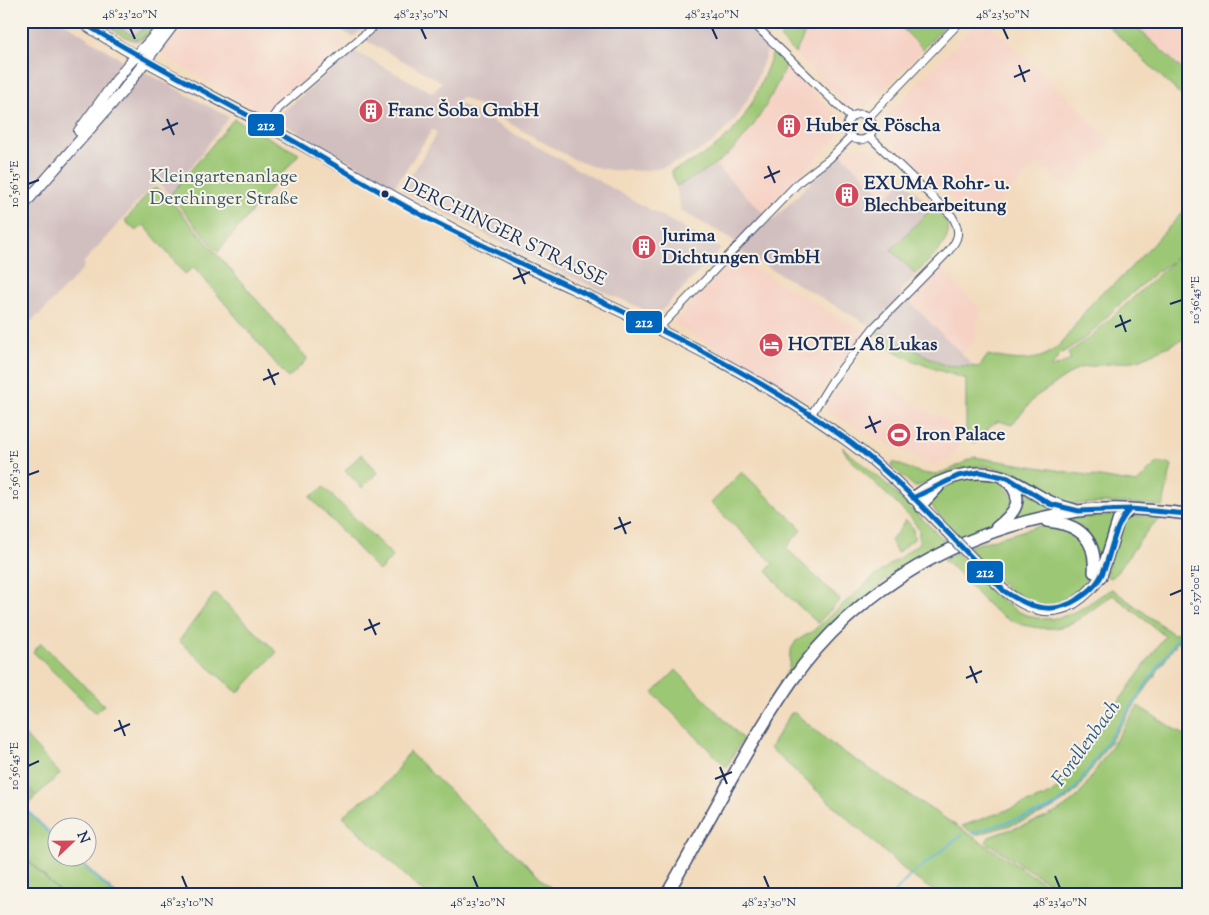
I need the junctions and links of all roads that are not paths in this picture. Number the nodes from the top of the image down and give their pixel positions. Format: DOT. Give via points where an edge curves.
graph roads {
  1 [pos="80,21"];
  2 [pos="168,21"];
  3 [pos="176,21"];
  4 [pos="380,21"];
  5 [pos="751,21"];
  6 [pos="961,21"];
  7 [pos="141,58"];
  8 [pos="869,117"];
  9 [pos="850,118"];
  10 [pos="267,126"];
  11 [pos="869,136"];
  12 [pos="851,137"];
  13 [pos="21,200"];
  14 [pos="21,208"];
  15 [pos="659,328"];
  16 [pos="811,415"];
  17 [pos="1001,476"];
  18 [pos="917,502"];
  19 [pos="1130,509"];
  20 [pos="1079,511"];
  21 [pos="1188,514"];
  22 [pos="1036,520"];
  23 [pos="992,531"];
  24 [pos="1098,574"];
  25 [pos="667,894"];
  1 -- 7 [label="main road, DERCHINGER STRASSE"];
  2 -- 7 [label="main road"];
  3 -- 7 [label="main road"];
  4 -- 10 [label="street" via="278,108"];
  5 -- 9 [label="street"];
  6 -- 8 [label="street"];
  7 -- 10 [label="main road, DERCHINGER STRASSE"];
  7 -- 13 [label="main road"];
  7 -- 14 [label="main road" via="116,99"];
  8 -- 9 [label="street" via="862,114"];
  8 -- 11 [label="street" via="873,124"];
  9 -- 12 [label="street" via="847,127"];
  10 -- 15 [label="main road, DERCHINGER STRASSE" via="428,218"];
  11 -- 12 [label="street" via="858,140"];
  11 -- 16 [label="street" via="952,216 958,227 958,238 874,327 832,381"];
  12 -- 15 [label="street" via="799,182"];
  15 -- 16 [label="main road, DERCHINGER STRASSE"];
  16 -- 18 [label="main road, DERCHINGER STRASSE" via="860,450"];
  17 -- 18 [label="main road" via="969,473 943,482"];
  17 -- 20 [label="main road" via="1050,504"];
  17 -- 23 [label="main road" via="1014,490 1016,506 1011,516"];
  18 -- 24 [label="main road, DERCHINGER STRASSE, bridge" via="1004,591 1031,607 1056,609 1070,605 1085,595"];
  19 -- 20 [label="main road"];
  19 -- 21 [label="main road"];
  19 -- 24 [label="main road" via="1119,519"];
  20 -- 22 [label="main road"];
  22 -- 23 [label="main road"];
  22 -- 24 [label="main road" via="1062,522 1081,532 1094,554"];
  23 -- 25 [label="main road" via="937,554 887,585 820,645 791,681"];
}
